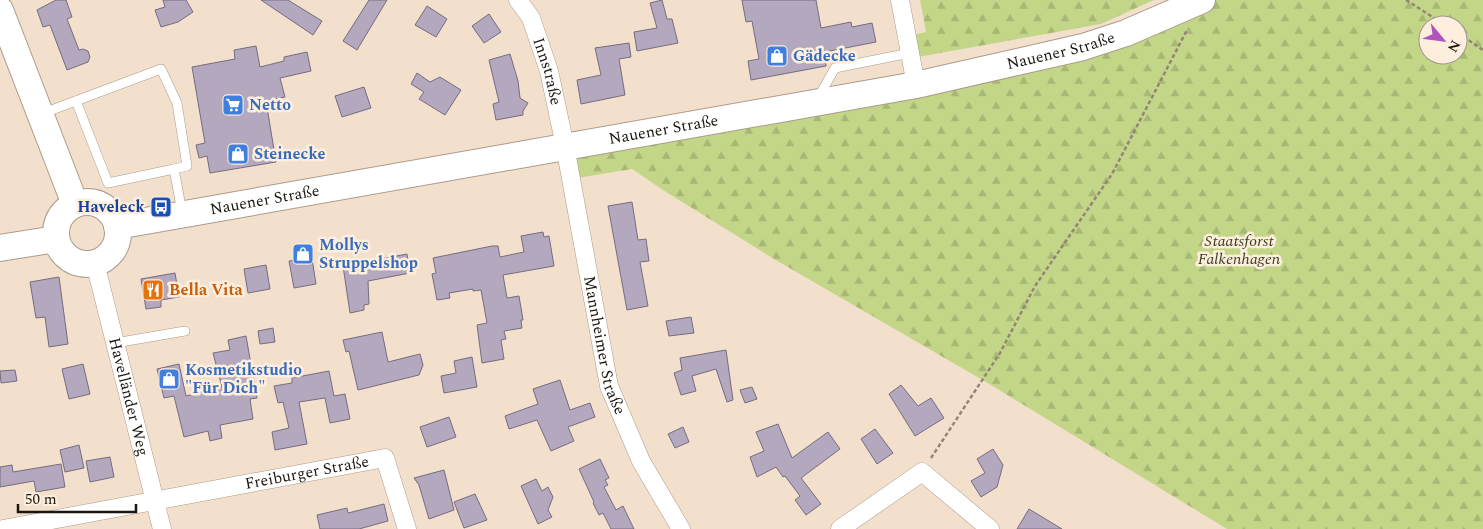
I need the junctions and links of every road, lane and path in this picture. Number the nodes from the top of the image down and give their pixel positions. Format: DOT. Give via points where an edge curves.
graph roads {
  1 [pos="518,0"];
  2 [pos="900,0"];
  3 [pos="1202,0"];
  4 [pos="1406,0"];
  5 [pos="0,10"];
  6 [pos="1429,15"];
  7 [pos="1189,26"];
  8 [pos="1468,40"];
  9 [pos="1483,50"];
  10 [pos="910,53"];
  11 [pos="916,85"];
  12 [pos="76,101"];
  13 [pos="815,102"];
  14 [pos="40,114"];
  15 [pos="565,146"];
  16 [pos="174,169"];
  17 [pos="75,204"];
  18 [pos="182,215"];
  19 [pos="118,226"];
  20 [pos="56,239"];
  21 [pos="0,248"];
  22 [pos="95,263"];
  23 [pos="185,332"];
  24 [pos="115,343"];
  25 [pos="922,472"];
  26 [pos="156,502"];
  27 [pos="3,529"];
  28 [pos="162,529"];
  29 [pos="407,529"];
  30 [pos="681,529"];
  31 [pos="840,529"];
  32 [pos="990,529"];
  1 -- 15 [label="street, Innstraße" via="531,18 549,71"];
  2 -- 10 [label="street"];
  3 -- 11 [label="main road, Nauener Straße" via="1126,33 1083,47"];
  4 -- 6 [label="path"];
  5 -- 14 [label="main road"];
  7 -- 25 [label="path" via="1112,174 1035,286 1000,353"];
  8 -- 9 [label="path"];
  10 -- 11 [label="street"];
  10 -- 13 [label="lane" via="835,68"];
  11 -- 13 [label="main road, Nauener Straße"];
  12 -- 14 [label="lane"];
  12 -- 16 [label="lane" via="108,183"];
  12 -- 16 [label="lane" via="161,69 177,103 187,166"];
  13 -- 15 [label="main road, Nauener Straße"];
  14 -- 17 [label="main road"];
  15 -- 18 [label="main road, Nauener Straße"];
  15 -- 30 [label="street, Mannheimer Straße" via="609,386 641,461"];
  16 -- 18 [label="lane"];
  17 -- 19 [label="main road" via="96,203 106,208"];
  17 -- 20 [label="main road" via="59,218"];
  18 -- 19 [label="main road, Nauener Straße"];
  19 -- 22 [label="main road" via="118,236 111,253"];
  20 -- 21 [label="main road"];
  20 -- 22 [label="main road" via="66,257 75,262"];
  22 -- 24 [label="street, Havelländer Weg"];
  23 -- 24 [label="lane"];
  24 -- 26 [label="street, Havelländer Weg"];
  25 -- 31 [label="street"];
  25 -- 32 [label="street"];
  26 -- 27 [label="street"];
  26 -- 28 [label="street, Havelländer Weg"];
  26 -- 29 [label="street, Freiburger Straße" via="385,458"];
}
